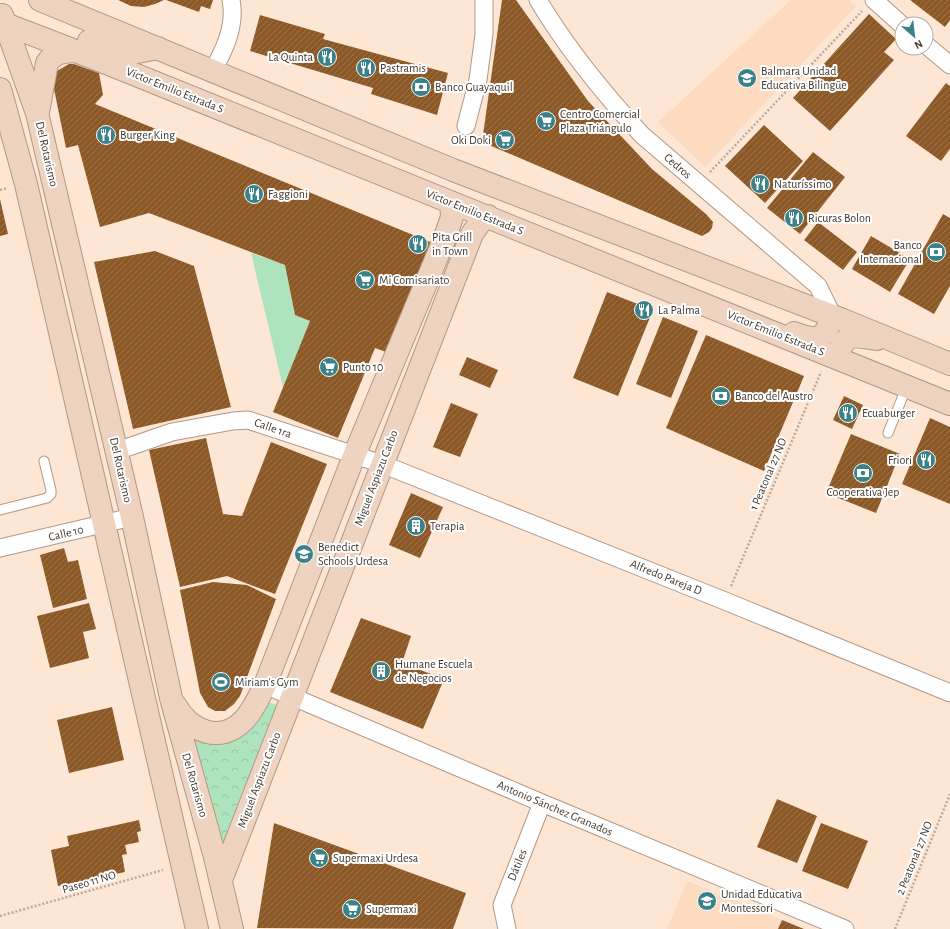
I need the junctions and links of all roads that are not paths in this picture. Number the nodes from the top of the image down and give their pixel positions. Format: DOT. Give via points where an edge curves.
graph roads {
  1 [pos="40,0"];
  2 [pos="231,0"];
  3 [pos="484,0"];
  4 [pos="538,0"];
  5 [pos="870,3"];
  6 [pos="894,20"];
  7 [pos="1,22"];
  8 [pos="158,48"];
  9 [pos="77,51"];
  10 [pos="934,52"];
  11 [pos="950,65"];
  12 [pos="213,70"];
  13 [pos="0,90"];
  14 [pos="38,113"];
  15 [pos="466,126"];
  16 [pos="451,202"];
  17 [pos="488,216"];
  18 [pos="702,303"];
  19 [pos="834,317"];
  20 [pos="898,342"];
  21 [pos="832,356"];
  22 [pos="950,364"];
  23 [pos="907,386"];
  24 [pos="950,404"];
  25 [pos="888,433"];
  26 [pos="117,451"];
  27 [pos="354,456"];
  28 [pos="44,462"];
  29 [pos="382,464"];
  30 [pos="0,510"];
  31 [pos="132,517"];
  32 [pos="104,524"];
  33 [pos="0,548"];
  34 [pos="265,685"];
  35 [pos="950,693"];
  36 [pos="292,696"];
  37 [pos="171,698"];
  38 [pos="542,803"];
  39 [pos="221,880"];
  40 [pos="197,929"];
  41 [pos="232,929"];
  42 [pos="507,929"];
  43 [pos="845,929"];
  1 -- 8 [label="main road"];
  2 -- 12 [label="street" via="231,28 224,50"];
  3 -- 15 [label="street" via="484,34 478,80"];
  4 -- 19 [label="street, Cedros" via="616,107 642,135 818,286"];
  5 -- 6 [label="street"];
  7 -- 8 [label="main road" via="33,22 127,54"];
  7 -- 9 [label="main road, Víctor Emilio Estrada S"];
  7 -- 14 [label="main road, Del Rotarismo"];
  8 -- 12 [label="main road"];
  9 -- 14 [label="main road" via="58,53 47,63"];
  9 -- 16 [label="main road, Víctor Emilio Estrada S"];
  10 -- 11 [label="street"];
  12 -- 19 [label="main road" via="452,170"];
  13 -- 32 [label="main road" via="26,184"];
  14 -- 26 [label="main road, Del Rotarismo"];
  16 -- 17 [label="main road, Víctor Emilio Estrada S"];
  16 -- 27 [label="main road" via="452,217 444,240"];
  17 -- 18 [label="main road, Víctor Emilio Estrada S"];
  17 -- 29 [label="main road, Miguel Aspiazu Carbo" via="472,234"];
  18 -- 19 [label="main road" via="811,339 826,333"];
  18 -- 21 [label="main road, Víctor Emilio Estrada S"];
  19 -- 20 [label="main road"];
  20 -- 21 [label="main road" via="851,337 842,343"];
  20 -- 22 [label="main road"];
  21 -- 23 [label="main road, Víctor Emilio Estrada S"];
  23 -- 24 [label="main road, Víctor Emilio Estrada S"];
  23 -- 25 [label="lane"];
  26 -- 27 [label="street, Calle 1ra" via="172,432 248,420"];
  26 -- 31 [label="main road, Del Rotarismo"];
  27 -- 29 [label="street, Calle 1ra"];
  27 -- 34 [label="main road"];
  28 -- 30 [label="lane" via="51,494 47,498"];
  29 -- 35 [label="street, Alfredo Pareja D"];
  29 -- 36 [label="main road, Miguel Aspiazu Carbo"];
  31 -- 32 [label="street, Calle 10"];
  31 -- 37 [label="main road, Del Rotarismo"];
  32 -- 33 [label="street, Calle 10"];
  32 -- 40 [label="main road"];
  34 -- 36 [label="street, Antonio Sánchez Granados"];
  34 -- 37 [label="main road" via="244,721 231,730 214,734 199,730 186,720"];
  36 -- 38 [label="street, Antonio Sánchez Granados"];
  36 -- 39 [label="main road, Miguel Aspiazu Carbo"];
  37 -- 39 [label="main road, Del Rotarismo"];
  38 -- 42 [label="street, Dátiles" via="502,905"];
  38 -- 43 [label="street, Antonio Sánchez Granados"];
  39 -- 41 [label="main road, Del Rotarismo"];
}
